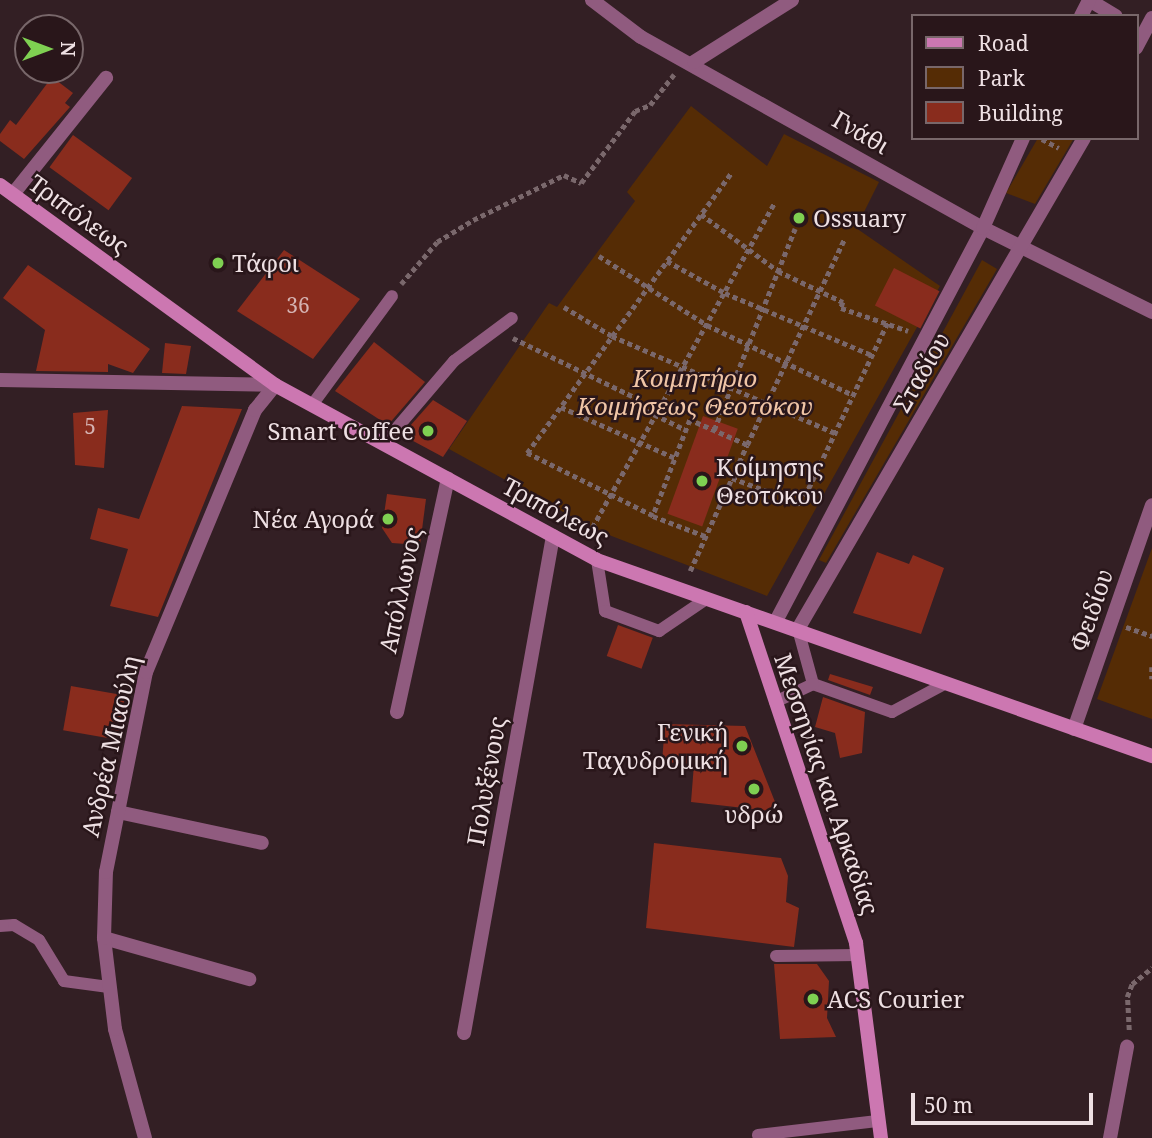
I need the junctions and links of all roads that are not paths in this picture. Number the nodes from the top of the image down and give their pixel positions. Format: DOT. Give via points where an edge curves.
graph roads {
  1 [pos="592,0"];
  2 [pos="1089,0"];
  3 [pos="787,1"];
  4 [pos="1113,14"];
  5 [pos="1152,18"];
  6 [pos="1144,32"];
  7 [pos="694,62"];
  8 [pos="106,78"];
  9 [pos="1022,140"];
  10 [pos="1083,140"];
  11 [pos="0,185"];
  12 [pos="13,194"];
  13 [pos="983,228"];
  14 [pos="1022,244"];
  15 [pos="392,296"];
  16 [pos="1152,312"];
  17 [pos="512,318"];
  18 [pos="0,380"];
  19 [pos="275,385"];
  20 [pos="312,405"];
  21 [pos="384,443"];
  22 [pos="448,478"];
  23 [pos="1152,505"];
  24 [pos="1148,530"];
  25 [pos="553,536"];
  26 [pos="597,560"];
  27 [pos="706,598"];
  28 [pos="746,612"];
  29 [pos="776,621"];
  30 [pos="798,629"];
  31 [pos="946,683"];
  32 [pos="813,684"];
  33 [pos="775,702"];
  34 [pos="397,712"];
  35 [pos="1074,729"];
  36 [pos="1152,756"];
  37 [pos="118,813"];
  38 [pos="262,843"];
  39 [pos="0,926"];
  40 [pos="104,938"];
  41 [pos="858,955"];
  42 [pos="776,956"];
  43 [pos="249,979"];
  44 [pos="108,988"];
  45 [pos="464,1033"];
  46 [pos="1127,1047"];
  47 [pos="877,1121"];
  48 [pos="758,1135"];
  49 [pos="145,1138"];
  50 [pos="881,1138"];
  51 [pos="1110,1138"];
  1 -- 7 [label="street, Γνάθι" via="641,37"];
  2 -- 4 [label="street"];
  3 -- 7 [label="street"];
  5 -- 6 [label="street"];
  7 -- 13 [label="street, Γνάθι"];
  8 -- 12 [label="street"];
  9 -- 13 [label="street, Σταδίου"];
  10 -- 14 [label="street, Σταδίου"];
  11 -- 12 [label="main road, Τριπόλεως"];
  12 -- 19 [label="main road, Τριπόλεως"];
  13 -- 14 [label="street, Γνάθι"];
  13 -- 29 [label="street, Σταδίου"];
  14 -- 16 [label="street, Γνάθι"];
  14 -- 30 [label="street, Σταδίου"];
  15 -- 20 [label="lane"];
  17 -- 21 [label="lane" via="454,360"];
  18 -- 19 [label="street"];
  19 -- 20 [label="main road, Τριπόλεως"];
  19 -- 37 [label="street, Ανδρέα Μιαούλη" via="255,410 146,672"];
  20 -- 21 [label="main road, Τριπόλεως"];
  21 -- 22 [label="main road, Τριπόλεως"];
  22 -- 25 [label="main road, Τριπόλεως"];
  22 -- 34 [label="street, Απόλλωνος"];
  23 -- 24 [label="street, Φειδίου"];
  24 -- 35 [label="street, Φειδίου"];
  25 -- 26 [label="main road, Τριπόλεως"];
  25 -- 45 [label="street, Πολυξένους"];
  26 -- 27 [label="main road, Τριπόλεως"];
  26 -- 27 [label="lane" via="605,611 659,631"];
  27 -- 28 [label="main road, Τριπόλεως"];
  28 -- 29 [label="main road, Τριπόλεως"];
  28 -- 33 [label="main road, Μεσσηνίας και Αρκαδίας"];
  29 -- 30 [label="main road, Τριπόλεως"];
  30 -- 31 [label="main road, Τριπόλεως"];
  30 -- 32 [label="lane"];
  31 -- 32 [label="lane" via="892,712"];
  31 -- 35 [label="main road, Τριπόλεως"];
  32 -- 33 [label="lane"];
  33 -- 41 [label="main road, Μεσσηνίας και Αρκαδίας" via="836,869"];
  35 -- 36 [label="main road, Τριπόλεως"];
  37 -- 38 [label="street"];
  37 -- 40 [label="street, Ανδρέα Μιαούλη" via="106,872"];
  39 -- 44 [label="lane" via="14,925 39,940 64,981"];
  40 -- 43 [label="street"];
  40 -- 44 [label="street, Ανδρέα Μιαούλη"];
  41 -- 42 [label="lane"];
  41 -- 47 [label="main road, Μεσσηνίας και Αρκαδίας"];
  44 -- 49 [label="street, Ανδρέα Μιαούλη"];
  46 -- 51 [label="street"];
  47 -- 48 [label="lane"];
  47 -- 50 [label="main road, Μεσσηνίας και Αρκαδίας"];
}
